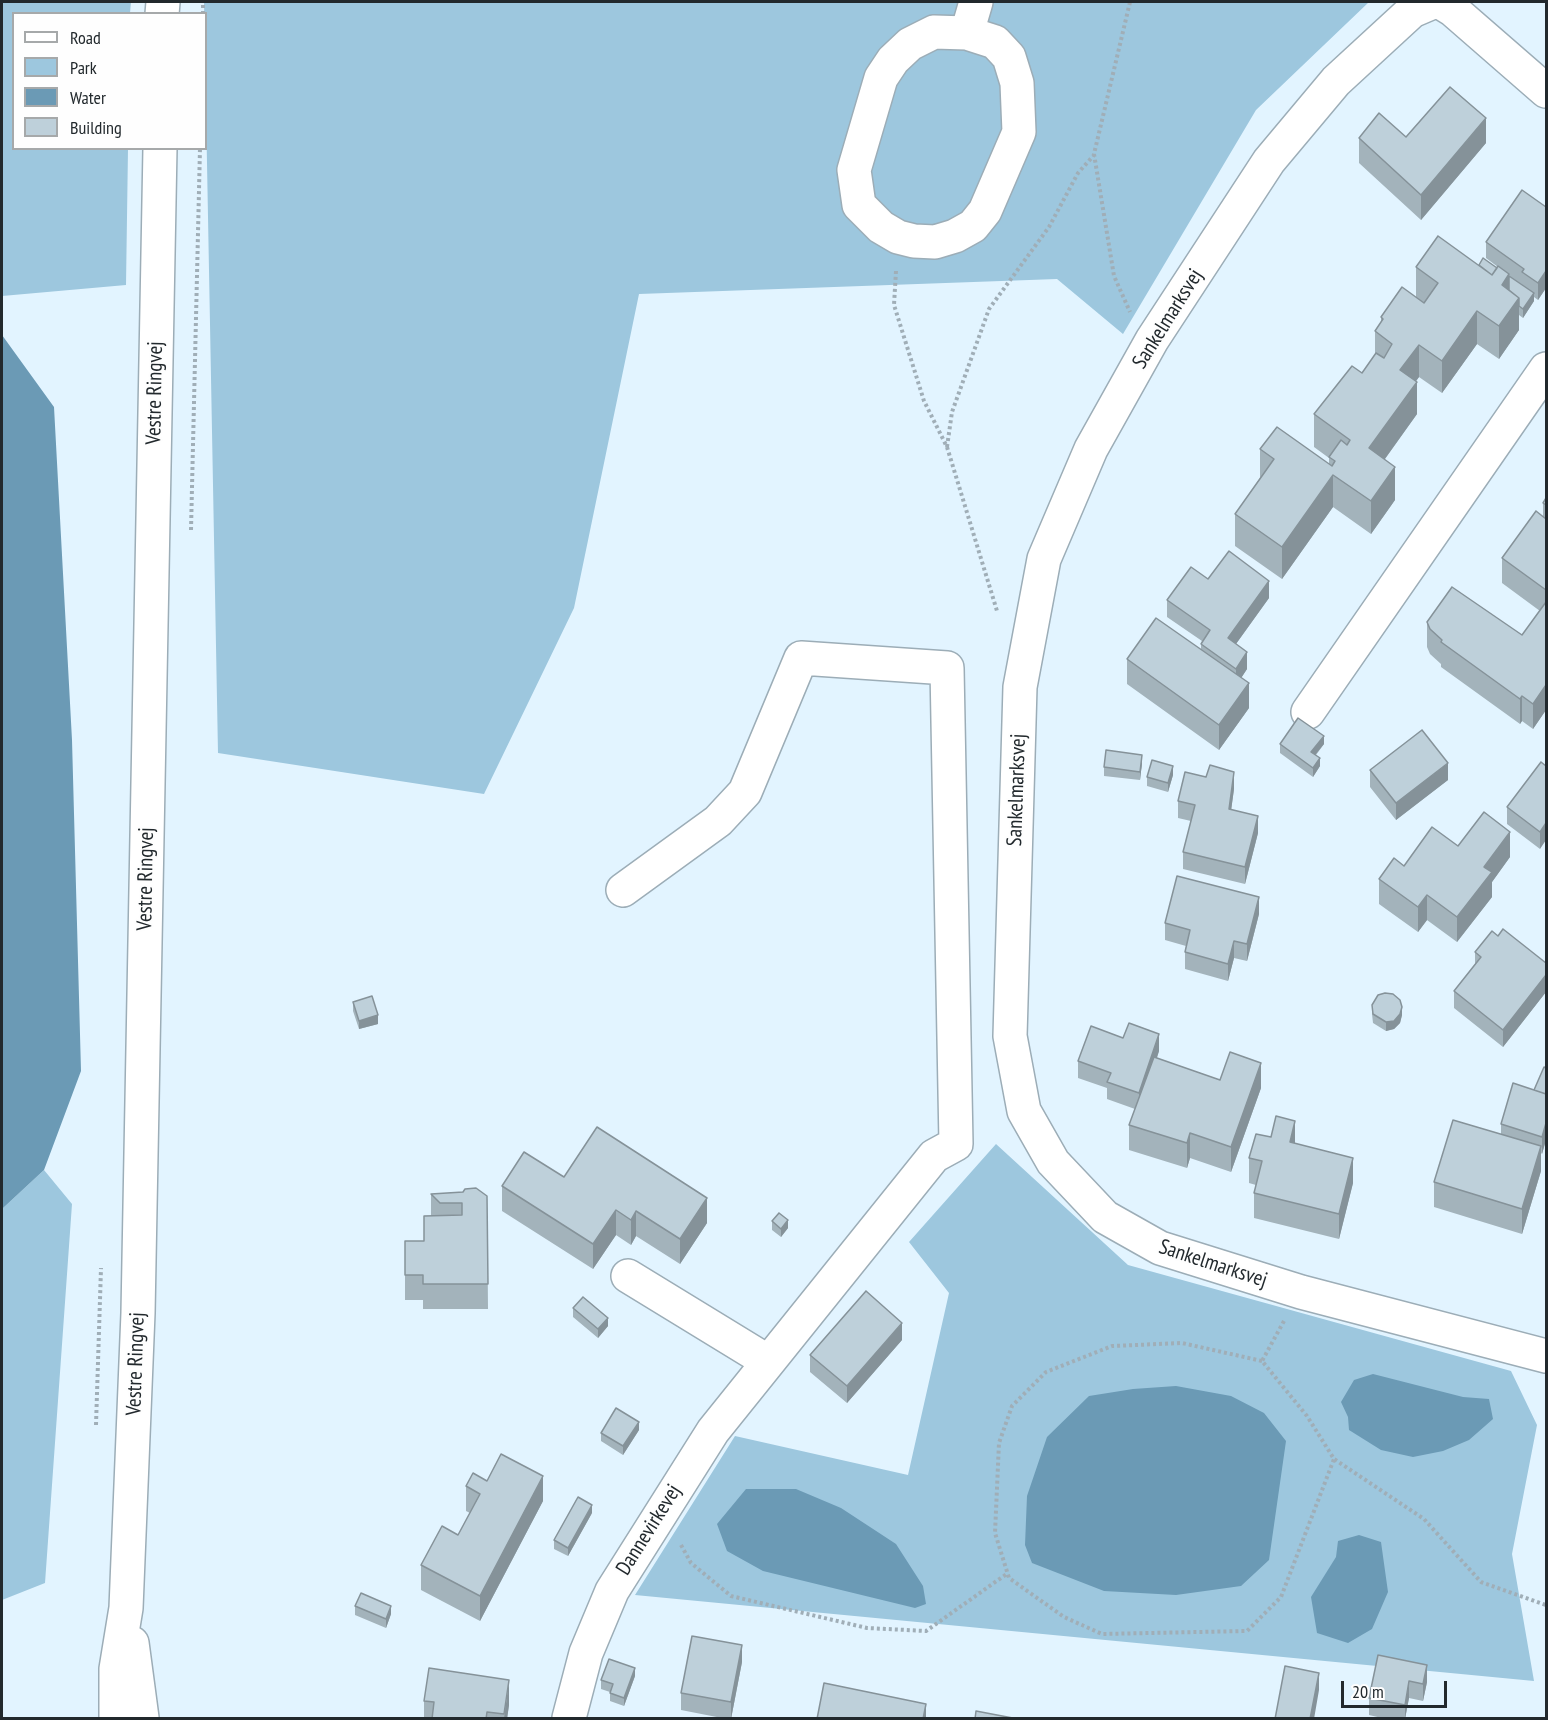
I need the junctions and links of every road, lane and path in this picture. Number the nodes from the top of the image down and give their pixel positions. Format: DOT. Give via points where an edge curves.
graph roads {
  1 [pos="976,2"];
  2 [pos="1130,2"];
  3 [pos="1432,2"];
  4 [pos="1440,2"];
  5 [pos="967,33"];
  6 [pos="1546,91"];
  7 [pos="160,150"];
  8 [pos="1094,154"];
  9 [pos="898,237"];
  10 [pos="1152,340"];
  11 [pos="1546,369"];
  12 [pos="947,447"];
  13 [pos="999,619"];
  14 [pos="1308,712"];
  15 [pos="623,890"];
  16 [pos="628,1276"];
  17 [pos="1301,1292"];
  18 [pos="1546,1356"];
  19 [pos="767,1361"];
  20 [pos="1262,1361"];
  21 [pos="1334,1460"];
  22 [pos="661,1511"];
  23 [pos="1008,1573"];
  24 [pos="1546,1605"];
  25 [pos="126,1608"];
  26 [pos="116,1719"];
  27 [pos="142,1719"];
  28 [pos="569,1719"];
  1 -- 5 [label="street"];
  2 -- 8 [label="path"];
  3 -- 10 [label="street, Sankelmarksvej" via="1412,11 1336,81 1269,161"];
  4 -- 6 [label="street"];
  5 -- 9 [label="street" via="934,32 910,44 892,60 881,78 854,170 859,205 881,227"];
  5 -- 9 [label="street" via="995,42 1009,57 1017,83 1019,132 985,211 973,226 935,242"];
  7 -- 25 [label="street, Vestre Ringvej" via="138,1301"];
  8 -- 10 [label="path" via="1114,276 1128,310"];
  8 -- 12 [label="path" via="1078,173 1049,227 989,309 952,412"];
  9 -- 12 [label="path" via="894,305 924,401"];
  10 -- 17 [label="street, Sankelmarksvej" via="1091,449 1044,559 1020,687 1010,1036 1024,1111 1053,1162 1105,1217 1160,1248"];
  11 -- 14 [label="street"];
  12 -- 13 [label="path"];
  15 -- 19 [label="street, Dannevirkevej" via="718,821 745,792 801,658 947,668 956,1144 934,1156"];
  16 -- 19 [label="street"];
  17 -- 18 [label="street, Sankelmarksvej"];
  17 -- 20 [label="path"];
  19 -- 22 [label="street, Dannevirkevej" via="713,1431"];
  20 -- 21 [label="path" via="1307,1416"];
  20 -- 23 [label="path" via="1182,1343 1112,1346 1046,1372 1012,1406 999,1443 995,1533"];
  21 -- 23 [label="path" via="1281,1597 1246,1631 1102,1634 1064,1617 1009,1578"];
  21 -- 24 [label="path" via="1424,1519 1481,1582"];
  22 -- 23 [label="path" via="691,1563 731,1596 867,1628 926,1631"];
  22 -- 28 [label="street, Dannevirkevej" via="612,1591 586,1653"];
  25 -- 26 [label="street, Vestre Ringvej" via="116,1669"];
  25 -- 27 [label="street, Vestre Ringvej"];
}
